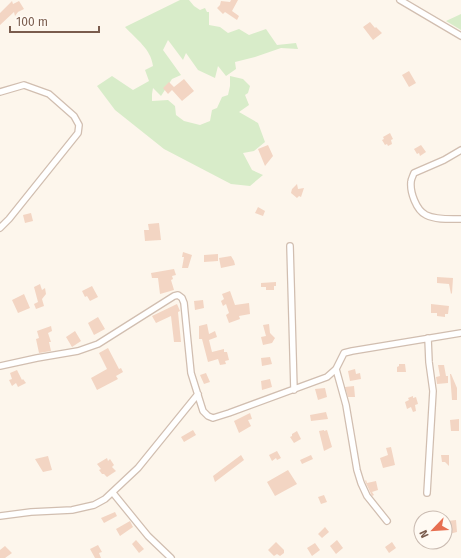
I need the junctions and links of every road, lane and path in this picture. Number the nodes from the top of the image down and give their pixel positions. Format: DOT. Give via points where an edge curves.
graph roads {
  1 [pos="400,0"];
  2 [pos="461,36"];
  3 [pos="0,92"];
  4 [pos="461,150"];
  5 [pos="461,219"];
  6 [pos="0,228"];
  7 [pos="290,246"];
  8 [pos="461,334"];
  9 [pos="428,338"];
  10 [pos="0,366"];
  11 [pos="336,369"];
  12 [pos="294,390"];
  13 [pos="198,394"];
  14 [pos="113,493"];
  15 [pos="427,493"];
  16 [pos="0,516"];
  17 [pos="387,522"];
  18 [pos="171,558"];
  1 -- 2 [label="street"];
  3 -- 6 [label="street" via="24,85 49,94 74,116 79,125 78,133"];
  4 -- 5 [label="street" via="414,173 411,181 417,205 426,215"];
  7 -- 12 [label="street"];
  8 -- 9 [label="street"];
  9 -- 11 [label="street" via="352,351 344,354"];
  9 -- 15 [label="street" via="433,391"];
  10 -- 13 [label="street" via="78,351 98,344 178,295 184,303 191,373"];
  11 -- 12 [label="street" via="327,377"];
  11 -- 17 [label="street" via="346,405 361,483 367,496"];
  12 -- 13 [label="street" via="213,418 203,411"];
  13 -- 14 [label="street" via="138,468"];
  14 -- 16 [label="street" via="94,505 72,510"];
  14 -- 18 [label="street" via="148,536"];
}
